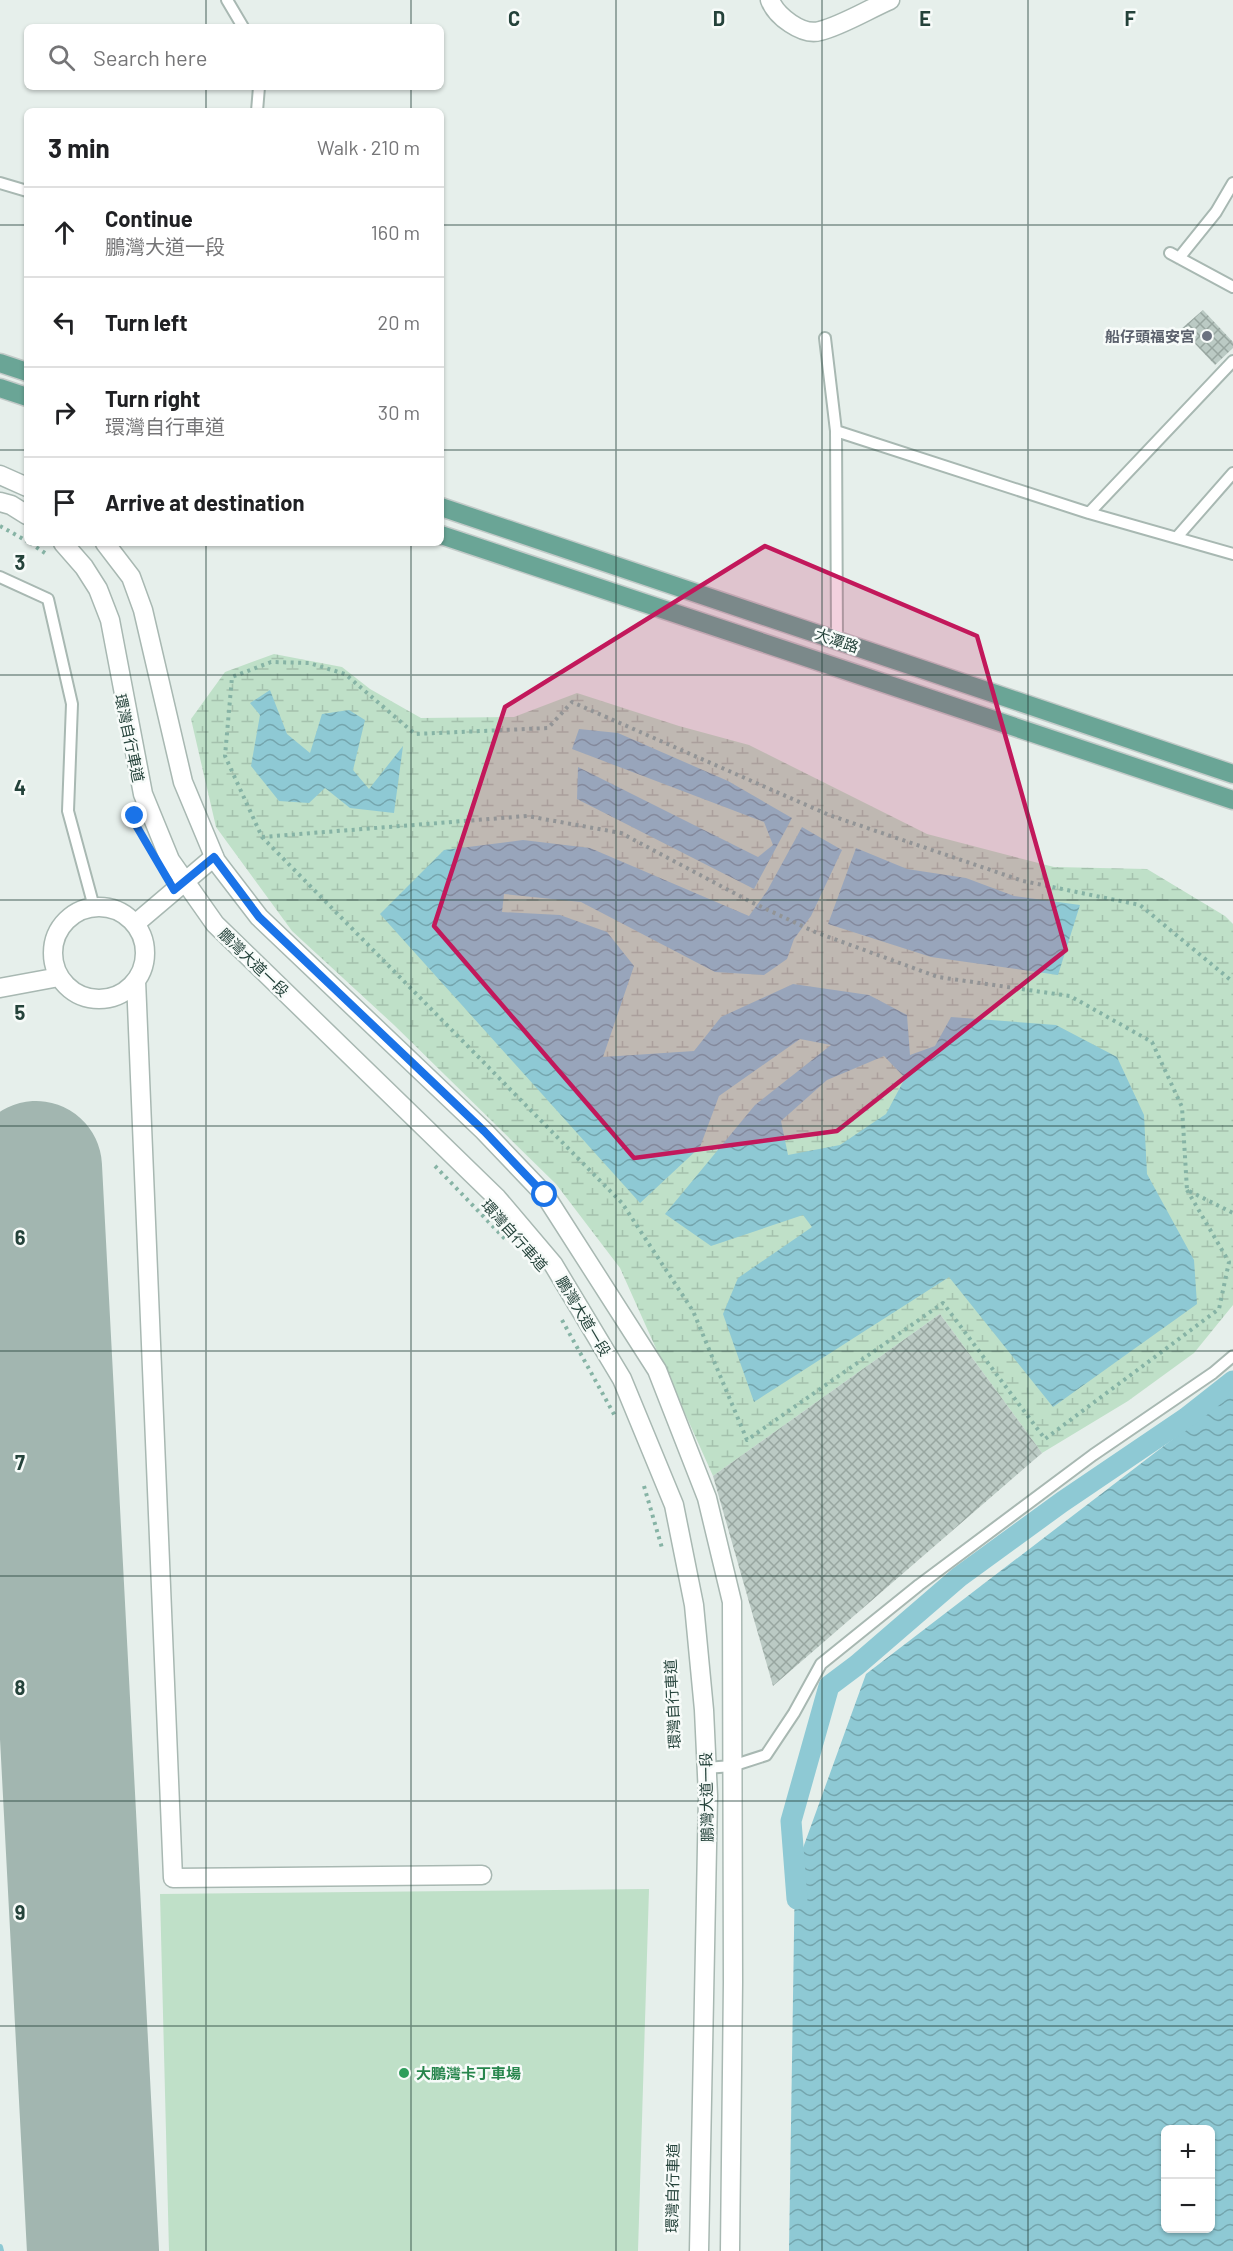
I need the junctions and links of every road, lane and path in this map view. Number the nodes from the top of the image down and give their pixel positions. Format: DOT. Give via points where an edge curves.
graph roads {
  1 [pos="227,0"];
  2 [pos="770,0"];
  3 [pos="890,0"];
  4 [pos="241,24"];
  5 [pos="259,90"];
  6 [pos="257,108"];
  7 [pos="0,183"];
  8 [pos="1233,183"];
  9 [pos="24,190"];
  10 [pos="1233,287"];
  11 [pos="825,338"];
  12 [pos="1233,361"];
  13 [pos="0,363"];
  14 [pos="24,371"];
  15 [pos="0,388"];
  16 [pos="24,396"];
  17 [pos="836,431"];
  18 [pos="1233,473"];
  19 [pos="0,476"];
  20 [pos="24,486"];
  21 [pos="0,502"];
  22 [pos="444,508"];
  23 [pos="24,513"];
  24 [pos="1089,513"];
  25 [pos="0,526"];
  26 [pos="444,536"];
  27 [pos="1177,537"];
  28 [pos="24,540"];
  29 [pos="34,546"];
  30 [pos="66,546"];
  31 [pos="107,546"];
  32 [pos="1233,554"];
  33 [pos="50,558"];
  34 [pos="0,577"];
  35 [pos="837,640"];
  36 [pos="1233,774"];
  37 [pos="1233,800"];
  38 [pos="262,837"];
  39 [pos="214,857"];
  40 [pos="184,880"];
  41 [pos="94,907"];
  42 [pos="135,924"];
  43 [pos="59,977"];
  44 [pos="136,980"];
  45 [pos="1233,982"];
  46 [pos="0,988"];
  47 [pos="432,1163"];
  48 [pos="1187,1190"];
  49 [pos="1233,1213"];
  50 [pos="511,1246"];
  51 [pos="557,1310"];
  52 [pos="1233,1356"];
  53 [pos="618,1420"];
  54 [pos="644,1483"];
  55 [pos="662,1549"];
  56 [pos="732,1766"];
  57 [pos="706,1768"];
  58 [pos="482,1875"];
  59 [pos="699,2251"];
  60 [pos="730,2251"];
  1 -- 4 [label="lane"];
  2 -- 3 [label="street" via="794,26 818,32"];
  5 -- 6 [label="lane"];
  7 -- 9 [label="lane"];
  8 -- 10 [label="lane" via="1216,212 1175,256"];
  11 -- 17 [label="lane"];
  12 -- 24 [label="lane"];
  13 -- 14 [label="main road"];
  15 -- 16 [label="main road"];
  17 -- 24 [label="lane"];
  17 -- 35 [label="lane"];
  18 -- 27 [label="lane"];
  19 -- 20 [label="street"];
  21 -- 23 [label="street"];
  22 -- 35 [label="main road, 大潭路"];
  24 -- 27 [label="lane"];
  25 -- 28 [label="path"];
  26 -- 37 [label="main road, 大潭路"];
  27 -- 32 [label="lane"];
  29 -- 33 [label="path"];
  30 -- 40 [label="street, 鵬灣大道一段" via="98,589 110,620 143,794 170,860"];
  31 -- 39 [label="street, 鵬灣大道一段" via="131,578 143,610 183,782"];
  34 -- 41 [label="lane" via="48,599 72,704 68,811"];
  35 -- 36 [label="main road, 大潭路"];
  38 -- 45 [label="path" via="225,756 232,677 271,662 309,663 336,671 345,674 415,735 548,728 572,702 829,815 1023,881 1140,905"];
  38 -- 48 [label="path" via="527,816 621,833 815,932 938,978 1070,996 1152,1042 1182,1107"];
  38 -- 48 [label="path" via="622,1203 693,1311 747,1440 944,1303 1045,1439 1220,1309 1229,1262"];
  39 -- 40 [label="street"];
  39 -- 56 [label="street, 鵬灣大道一段" via="259,917 484,1131 545,1195 657,1370 707,1498 732,1602"];
  40 -- 42 [label="street"];
  40 -- 57 [label="street, 鵬灣大道一段" via="215,924 497,1198 553,1264 622,1379 674,1505 694,1605"];
  41 -- 42 [label="street" via="109,908"];
  41 -- 43 [label="street" via="66,920 57,933 53,947"];
  42 -- 44 [label="street" via="145,952"];
  43 -- 44 [label="street" via="82,996 97,999 112,997"];
  43 -- 46 [label="street"];
  44 -- 58 [label="street" via="173,1878"];
  47 -- 50 [label="path, 環灣自行車道"];
  48 -- 49 [label="path"];
  51 -- 53 [label="path"];
  52 -- 56 [label="lane" via="919,1585 821,1664 766,1755"];
  54 -- 55 [label="path"];
  56 -- 57 [label="lane"];
  56 -- 60 [label="street, 鵬灣大道一段"];
  57 -- 59 [label="street, 鵬灣大道一段"];
}
